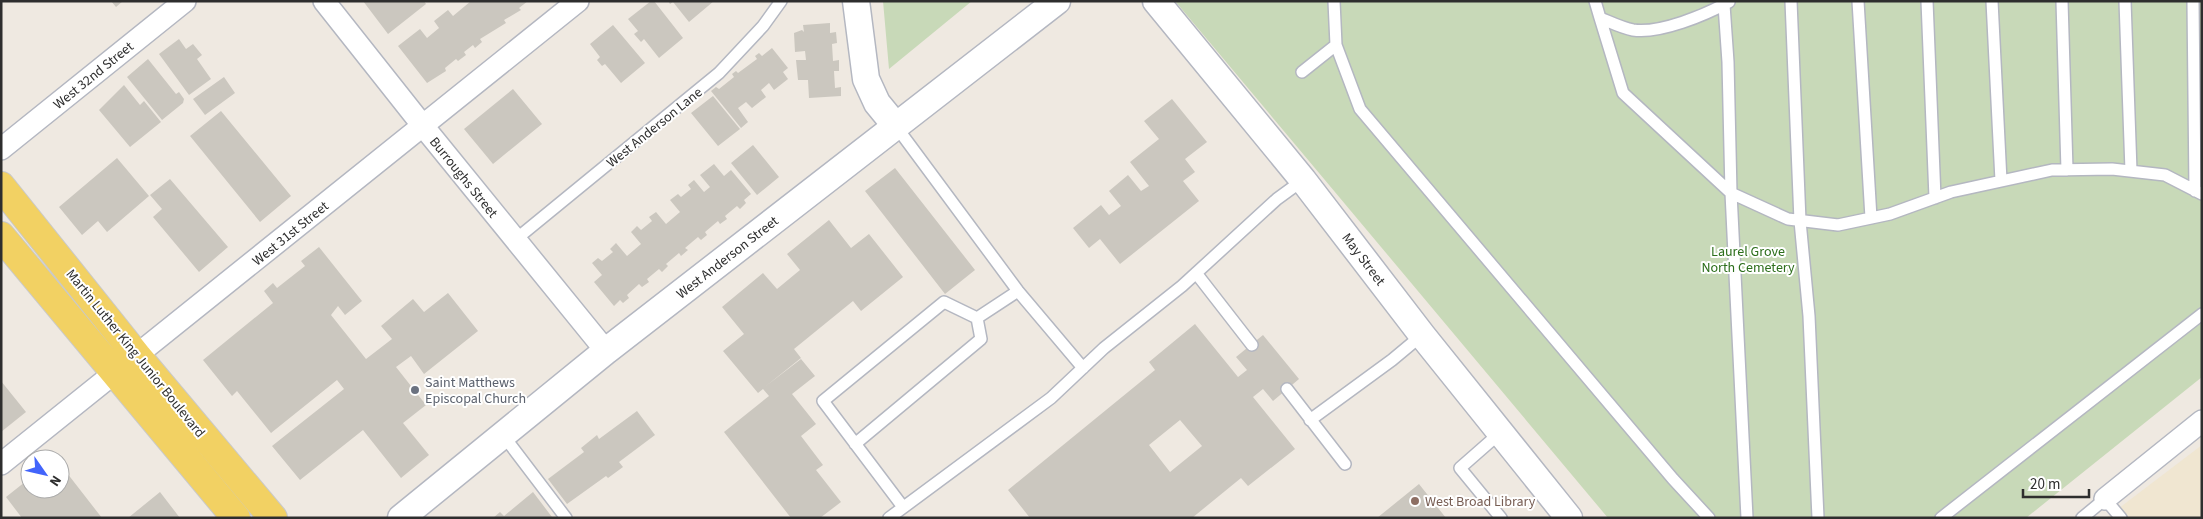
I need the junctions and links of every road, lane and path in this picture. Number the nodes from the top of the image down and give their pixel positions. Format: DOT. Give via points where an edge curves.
graph roads {
  1 [pos="185,1"];
  2 [pos="324,1"];
  3 [pos="578,1"];
  4 [pos="781,1"];
  5 [pos="856,1"];
  6 [pos="1058,1"];
  7 [pos="1156,1"];
  8 [pos="1334,1"];
  9 [pos="1595,1"];
  10 [pos="1791,1"];
  11 [pos="1858,1"];
  12 [pos="1927,1"];
  13 [pos="1992,1"];
  14 [pos="2062,1"];
  15 [pos="2125,1"];
  16 [pos="2193,1"];
  17 [pos="1727,3"];
  18 [pos="1600,18"];
  19 [pos="1336,45"];
  20 [pos="1302,72"];
  21 [pos="895,125"];
  22 [pos="422,126"];
  23 [pos="1,149"];
  24 [pos="2067,170"];
  25 [pos="2131,171"];
  26 [pos="1303,180"];
  27 [pos="2001,181"];
  28 [pos="1,186"];
  29 [pos="2198,192"];
  30 [pos="1731,193"];
  31 [pos="1935,198"];
  32 [pos="1871,218"];
  33 [pos="1800,221"];
  34 [pos="1,236"];
  35 [pos="515,240"];
  36 [pos="1196,273"];
  37 [pos="1018,291"];
  38 [pos="2202,314"];
  39 [pos="976,318"];
  40 [pos="1422,335"];
  41 [pos="1252,345"];
  42 [pos="606,351"];
  43 [pos="136,356"];
  44 [pos="1083,368"];
  45 [pos="114,373"];
  46 [pos="1287,389"];
  47 [pos="1310,420"];
  48 [pos="2202,421"];
  49 [pos="1501,432"];
  50 [pos="503,435"];
  51 [pos="855,444"];
  52 [pos="1,464"];
  53 [pos="1345,464"];
  54 [pos="2105,499"];
  55 [pos="903,507"];
  56 [pos="236,518"];
  57 [pos="273,518"];
  58 [pos="401,518"];
  59 [pos="566,518"];
  60 [pos="889,518"];
  61 [pos="1501,518"];
  62 [pos="1569,518"];
  63 [pos="1709,518"];
  64 [pos="1747,518"];
  65 [pos="1818,518"];
  66 [pos="1941,518"];
  67 [pos="2082,518"];
  68 [pos="2121,518"];
  1 -- 23 [label="street, West 32nd Street"];
  2 -- 22 [label="street, Burroughs Street"];
  3 -- 22 [label="street, West 31st Street"];
  4 -- 35 [label="lane, West Anderson Lane" via="763,26 719,73"];
  5 -- 21 [label="street" via="866,79 877,103"];
  6 -- 21 [label="street, West Anderson Street"];
  7 -- 26 [label="street, May Street"];
  8 -- 19 [label="lane"];
  9 -- 18 [label="lane"];
  10 -- 33 [label="lane"];
  11 -- 32 [label="lane"];
  12 -- 31 [label="lane"];
  13 -- 27 [label="lane"];
  14 -- 24 [label="lane"];
  15 -- 25 [label="lane"];
  16 -- 29 [label="lane"];
  17 -- 18 [label="lane" via="1659,28 1633,30"];
  17 -- 30 [label="lane"];
  18 -- 30 [label="lane" via="1623,92"];
  19 -- 20 [label="lane"];
  19 -- 63 [label="lane" via="1360,109"];
  21 -- 37 [label="lane"];
  21 -- 42 [label="street, West Anderson Street"];
  22 -- 35 [label="street, Burroughs Street"];
  22 -- 43 [label="street, West 31st Street"];
  24 -- 25 [label="lane"];
  24 -- 27 [label="lane"];
  25 -- 29 [label="lane" via="2165,175"];
  26 -- 36 [label="lane" via="1277,199"];
  26 -- 40 [label="street, May Street"];
  27 -- 31 [label="lane"];
  28 -- 43 [label="main road, Martin Luther King Junior Boulevard"];
  30 -- 33 [label="lane" via="1788,220"];
  30 -- 64 [label="lane"];
  31 -- 32 [label="lane"];
  32 -- 33 [label="lane" via="1838,225"];
  33 -- 65 [label="lane" via="1809,316"];
  34 -- 45 [label="main road, Martin Luther King Junior Boulevard"];
  35 -- 42 [label="street, Burroughs Street"];
  36 -- 41 [label="lane"];
  36 -- 44 [label="lane"];
  37 -- 39 [label="lane"];
  37 -- 44 [label="lane"];
  38 -- 66 [label="lane"];
  39 -- 51 [label="lane" via="981,339"];
  39 -- 51 [label="lane" via="944,302 823,401"];
  40 -- 47 [label="lane"];
  40 -- 49 [label="street, May Street"];
  42 -- 50 [label="street, West Anderson Street"];
  43 -- 45 [label="street, West 31st Street"];
  43 -- 57 [label="main road, Martin Luther King Junior Boulevard"];
  44 -- 55 [label="lane" via="1051,398"];
  45 -- 52 [label="street, West 31st Street"];
  45 -- 56 [label="main road, Martin Luther King Junior Boulevard"];
  46 -- 47 [label="lane"];
  47 -- 53 [label="lane"];
  48 -- 54 [label="street"];
  49 -- 61 [label="lane" via="1460,468"];
  49 -- 62 [label="street, May Street"];
  50 -- 58 [label="street, West Anderson Street"];
  50 -- 59 [label="lane"];
  51 -- 55 [label="lane"];
  54 -- 67 [label="lane"];
  54 -- 68 [label="lane"];
  55 -- 60 [label="lane"];
}
